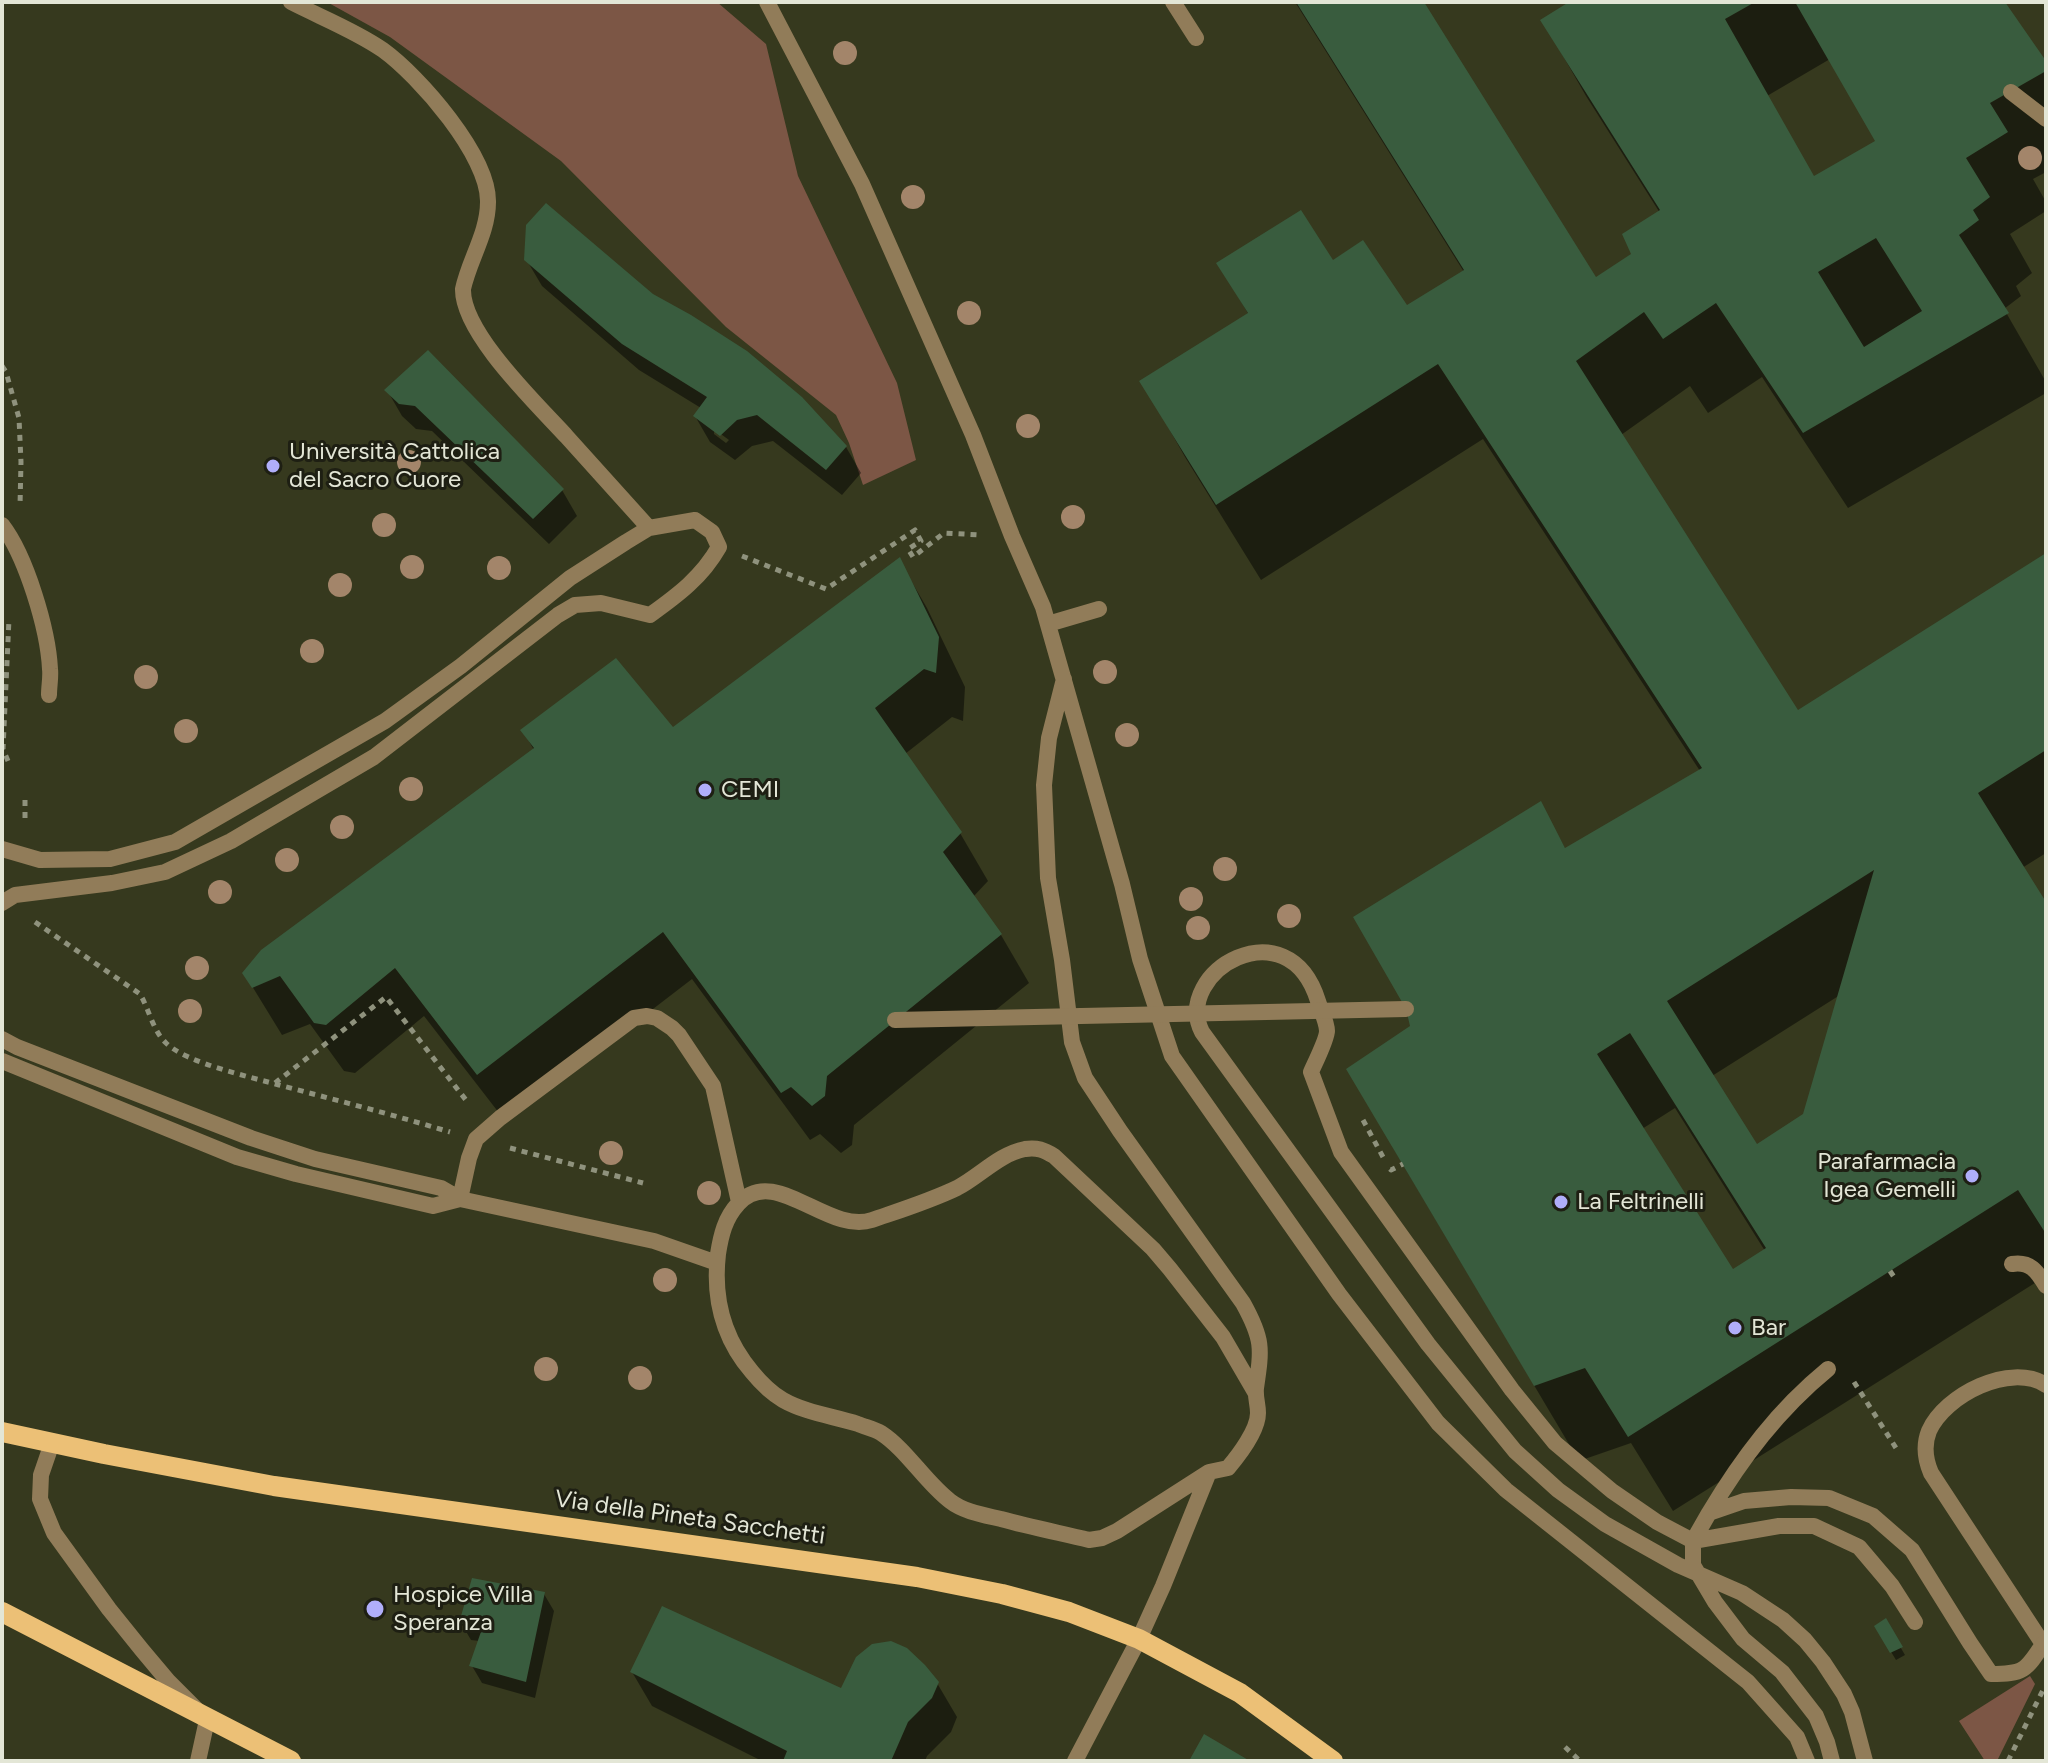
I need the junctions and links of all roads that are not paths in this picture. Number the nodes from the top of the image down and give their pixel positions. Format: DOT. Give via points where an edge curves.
graph roads {
  1 [pos="291,2"];
  2 [pos="767,2"];
  3 [pos="1173,2"];
  4 [pos="1196,38"];
  5 [pos="2011,92"];
  6 [pos="2046,119"];
  7 [pos="2,525"];
  8 [pos="649,528"];
  9 [pos="1099,609"];
  10 [pos="1048,624"];
  11 [pos="1064,679"];
  12 [pos="49,695"];
  13 [pos="2,849"];
  14 [pos="2,903"];
  15 [pos="1406,1009"];
  16 [pos="895,1020"];
  17 [pos="2,1039"];
  18 [pos="2,1061"];
  19 [pos="460,1199"];
  20 [pos="739,1202"];
  21 [pos="717,1263"];
  22 [pos="2012,1264"];
  23 [pos="2046,1286"];
  24 [pos="1828,1369"];
  25 [pos="2046,1385"];
  26 [pos="1255,1392"];
  27 [pos="2,1432"];
  28 [pos="52,1443"];
  29 [pos="1209,1472"];
  30 [pos="1709,1513"];
  31 [pos="1693,1541"];
  32 [pos="2,1612"];
  33 [pos="1915,1622"];
  34 [pos="1139,1639"];
  35 [pos="2044,1643"];
  36 [pos="207,1720"];
  37 [pos="198,1761"];
  38 [pos="291,1761"];
  39 [pos="1075,1761"];
  40 [pos="1333,1761"];
  41 [pos="1807,1761"];
  42 [pos="1832,1761"];
  43 [pos="1865,1761"];
  1 -- 8 [label="street" via="383,50 427,90 454,127 481,171 488,194 486,221 463,289 471,320 499,362"];
  2 -- 10 [label="street" via="862,184 973,435"];
  3 -- 4 [label="street"];
  5 -- 6 [label="street"];
  7 -- 12 [label="street" via="15,543 44,631"];
  8 -- 13 [label="street" via="570,578 385,721 175,842 110,859 40,860"];
  8 -- 14 [label="street" via="695,520 712,532 719,547 684,591 650,615 601,603 575,605 374,757 231,841 165,872 15,895"];
  9 -- 10 [label="street"];
  10 -- 11 [label="street"];
  11 -- 26 [label="street" via="1044,785 1048,878 1072,1042 1085,1078 1255,1324 1261,1356"];
  11 -- 41 [label="street" via="1140,959 1172,1056 1339,1294 1438,1423 1506,1490 1748,1682 1797,1737"];
  15 -- 16 [label="street"];
  17 -- 19 [label="street" via="251,1138 315,1159 441,1188"];
  18 -- 19 [label="street" via="237,1157 433,1206"];
  19 -- 20 [label="street" via="476,1139 634,1018 647,1016 679,1035 713,1086"];
  19 -- 21 [label="street" via="654,1241"];
  20 -- 21 [label="street" via="722,1231"];
  20 -- 26 [label="street" via="756,1192 773,1192 859,1224 929,1201 1019,1151 1045,1150 1153,1249 1223,1337"];
  21 -- 29 [label="street" via="718,1298 728,1336 772,1393 882,1433 962,1508 1097,1540"];
  22 -- 23 [label="street" via="2031,1266"];
  24 -- 30 [label="street" via="1755,1442"];
  25 -- 35 [label="street" via="2016,1378 1971,1390 1946,1409 1925,1446 1931,1473"];
  26 -- 29 [label="street" via="1258,1416 1243,1449 1228,1468"];
  27 -- 28 [label="main road, Via della Pineta Sacchetti"];
  28 -- 34 [label="main road, Via della Pineta Sacchetti" via="274,1486 917,1577 1069,1612"];
  28 -- 36 [label="street" via="41,1475 40,1499 54,1533 142,1650"];
  29 -- 34 [label="street"];
  30 -- 31 [label="street"];
  30 -- 35 [label="street" via="1744,1501 1829,1498 1873,1516 1912,1550 1991,1674 2015,1674"];
  31 -- 33 [label="street" via="1779,1526 1814,1526 1859,1547"];
  31 -- 42 [label="street" via="1693,1565 1715,1602 1816,1716"];
  31 -- 43 [label="street" via="1612,1491 1555,1443 1341,1152 1311,1072 1327,1031 1309,977 1274,954 1250,953 1231,960 1202,990 1202,1032 1428,1344 1529,1466 1586,1512 1678,1565 1742,1593 1805,1640 1844,1694"];
  32 -- 36 [label="main road"];
  34 -- 39 [label="street"];
  34 -- 40 [label="main road, Via della Pineta Sacchetti" via="1240,1693"];
  36 -- 37 [label="street"];
  36 -- 38 [label="main road"];
}
